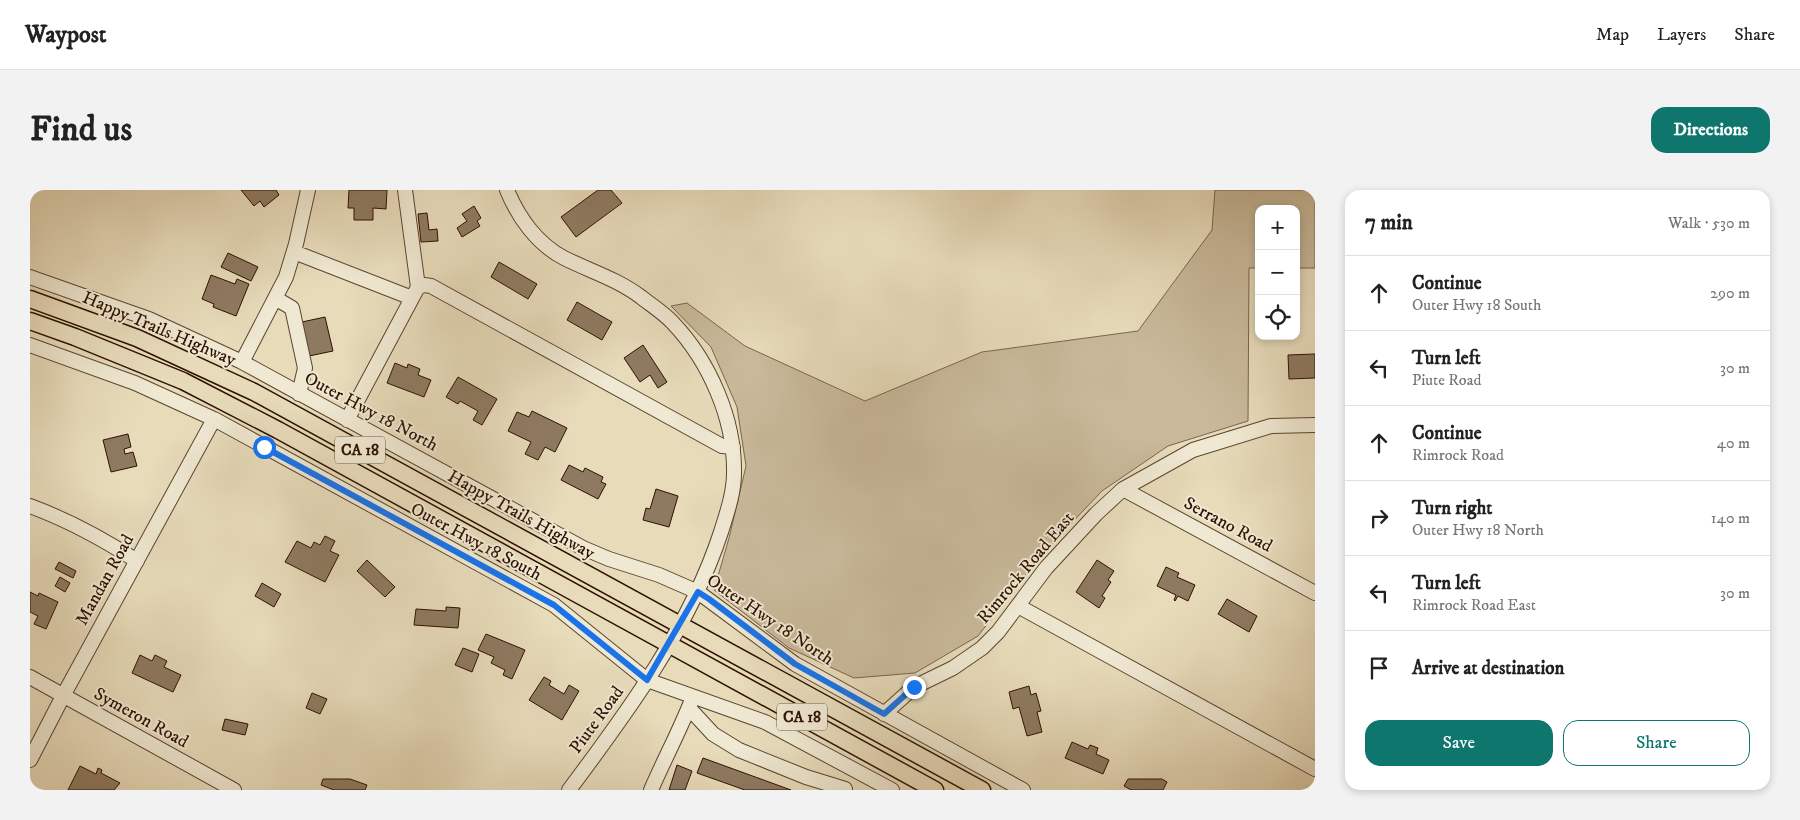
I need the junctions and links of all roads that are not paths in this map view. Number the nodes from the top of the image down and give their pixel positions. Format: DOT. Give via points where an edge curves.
graph roads {
  1 [pos="308,190"];
  2 [pos="405,190"];
  3 [pos="507,190"];
  4 [pos="294,252"];
  5 [pos="30,277"];
  6 [pos="415,293"];
  7 [pos="274,298"];
  8 [pos="30,299"];
  9 [pos="30,322"];
  10 [pos="30,344"];
  11 [pos="242,362"];
  12 [pos="299,394"];
  13 [pos="214,419"];
  14 [pos="347,420"];
  15 [pos="1315,425"];
  16 [pos="733,447"];
  17 [pos="1123,489"];
  18 [pos="30,506"];
  19 [pos="137,561"];
  20 [pos="698,592"];
  21 [pos="1315,593"];
  22 [pos="1018,606"];
  23 [pos="680,624"];
  24 [pos="669,644"];
  25 [pos="30,678"];
  26 [pos="647,680"];
  27 [pos="63,696"];
  28 [pos="691,702"];
  29 [pos="884,714"];
  30 [pos="30,760"];
  31 [pos="1315,769"];
  32 [pos="855,770"];
  33 [pos="845,789"];
  34 [pos="234,790"];
  35 [pos="569,790"];
  36 [pos="651,790"];
  37 [pos="892,790"];
  38 [pos="935,790"];
  39 [pos="982,790"];
  40 [pos="1023,790"];
  1 -- 4 [label="street"];
  2 -- 6 [label="street"];
  3 -- 16 [label="street, Piute Road" via="519,217 540,240 562,257 630,289 672,322 694,349 712,381 723,407"];
  4 -- 6 [label="street"];
  4 -- 7 [label="street" via="286,277"];
  5 -- 11 [label="street, Outer Hwy 18 North" via="149,320"];
  6 -- 14 [label="street"];
  6 -- 16 [label="street" via="424,285 431,286 722,446"];
  7 -- 11 [label="street"];
  7 -- 12 [label="street" via="292,308 305,368"];
  8 -- 23 [label="main road, Happy Trails Highway / CA 18" via="138,338 254,392"];
  9 -- 24 [label="main road, CA 18" via="130,358 191,385 381,485"];
  10 -- 13 [label="street, Outer Hwy 18 South" via="135,383"];
  11 -- 12 [label="street, Outer Hwy 18 North"];
  12 -- 14 [label="street, Outer Hwy 18 North"];
  13 -- 19 [label="street, Mandan Road"];
  13 -- 26 [label="street, Outer Hwy 18 South" via="554,605"];
  14 -- 20 [label="street, Outer Hwy 18 North" via="583,548"];
  15 -- 17 [label="street, Rimrock Road East" via="1271,426 1193,450"];
  16 -- 20 [label="street, Piute Road" via="734,474 729,506"];
  17 -- 21 [label="street, Serrano Road"];
  17 -- 22 [label="street, Rimrock Road East" via="1046,568"];
  18 -- 19 [label="street" via="76,526"];
  19 -- 27 [label="street, Mandan Road"];
  20 -- 23 [label="street, Piute Road"];
  20 -- 29 [label="street, Outer Hwy 18 North" via="795,664"];
  22 -- 29 [label="street, Rimrock Road East" via="982,648 953,668 914,687"];
  22 -- 31 [label="street"];
  23 -- 24 [label="street, Piute Road"];
  23 -- 39 [label="main road, Happy Trails Highway / CA 18"];
  24 -- 26 [label="street, Piute Road"];
  24 -- 38 [label="main road, CA 18"];
  25 -- 27 [label="street, Symeron Road"];
  26 -- 28 [label="street, Outer Hwy 18 South"];
  26 -- 35 [label="street, Piute Road"];
  27 -- 30 [label="street, Mandan Road"];
  27 -- 34 [label="street, Symeron Road"];
  28 -- 32 [label="street, Outer Hwy 18 South" via="765,722"];
  28 -- 33 [label="street" via="713,734 739,750"];
  28 -- 36 [label="street"];
  29 -- 40 [label="street, Outer Hwy 18 North"];
  32 -- 33 [label="street"];
  32 -- 37 [label="street, Outer Hwy 18 South"];
}
